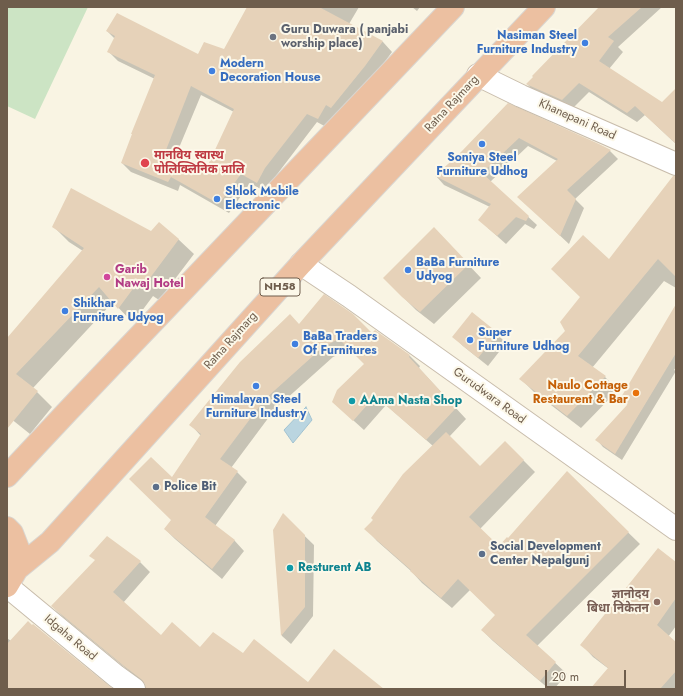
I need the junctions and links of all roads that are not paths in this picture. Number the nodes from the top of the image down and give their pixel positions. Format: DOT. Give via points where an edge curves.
graph roads {
  1 [pos="453,7"];
  2 [pos="544,7"];
  3 [pos="478,76"];
  4 [pos="676,164"];
  5 [pos="301,264"];
  6 [pos="7,476"];
  7 [pos="7,528"];
  8 [pos="676,529"];
  9 [pos="11,580"];
  10 [pos="134,689"];
  1 -- 6 [label="highway"];
  2 -- 3 [label="highway, Ratna Rajmarg / NH58"];
  3 -- 4 [label="street, Khanepani Road"];
  3 -- 5 [label="highway, Ratna Rajmarg / NH58"];
  5 -- 8 [label="street, Gurudwara Road"];
  5 -- 9 [label="highway, Ratna Rajmarg / NH58" via="50,542"];
  7 -- 9 [label="highway" via="12,533 19,551"];
  9 -- 10 [label="street, Idgaha Road" via="116,676"];
}
